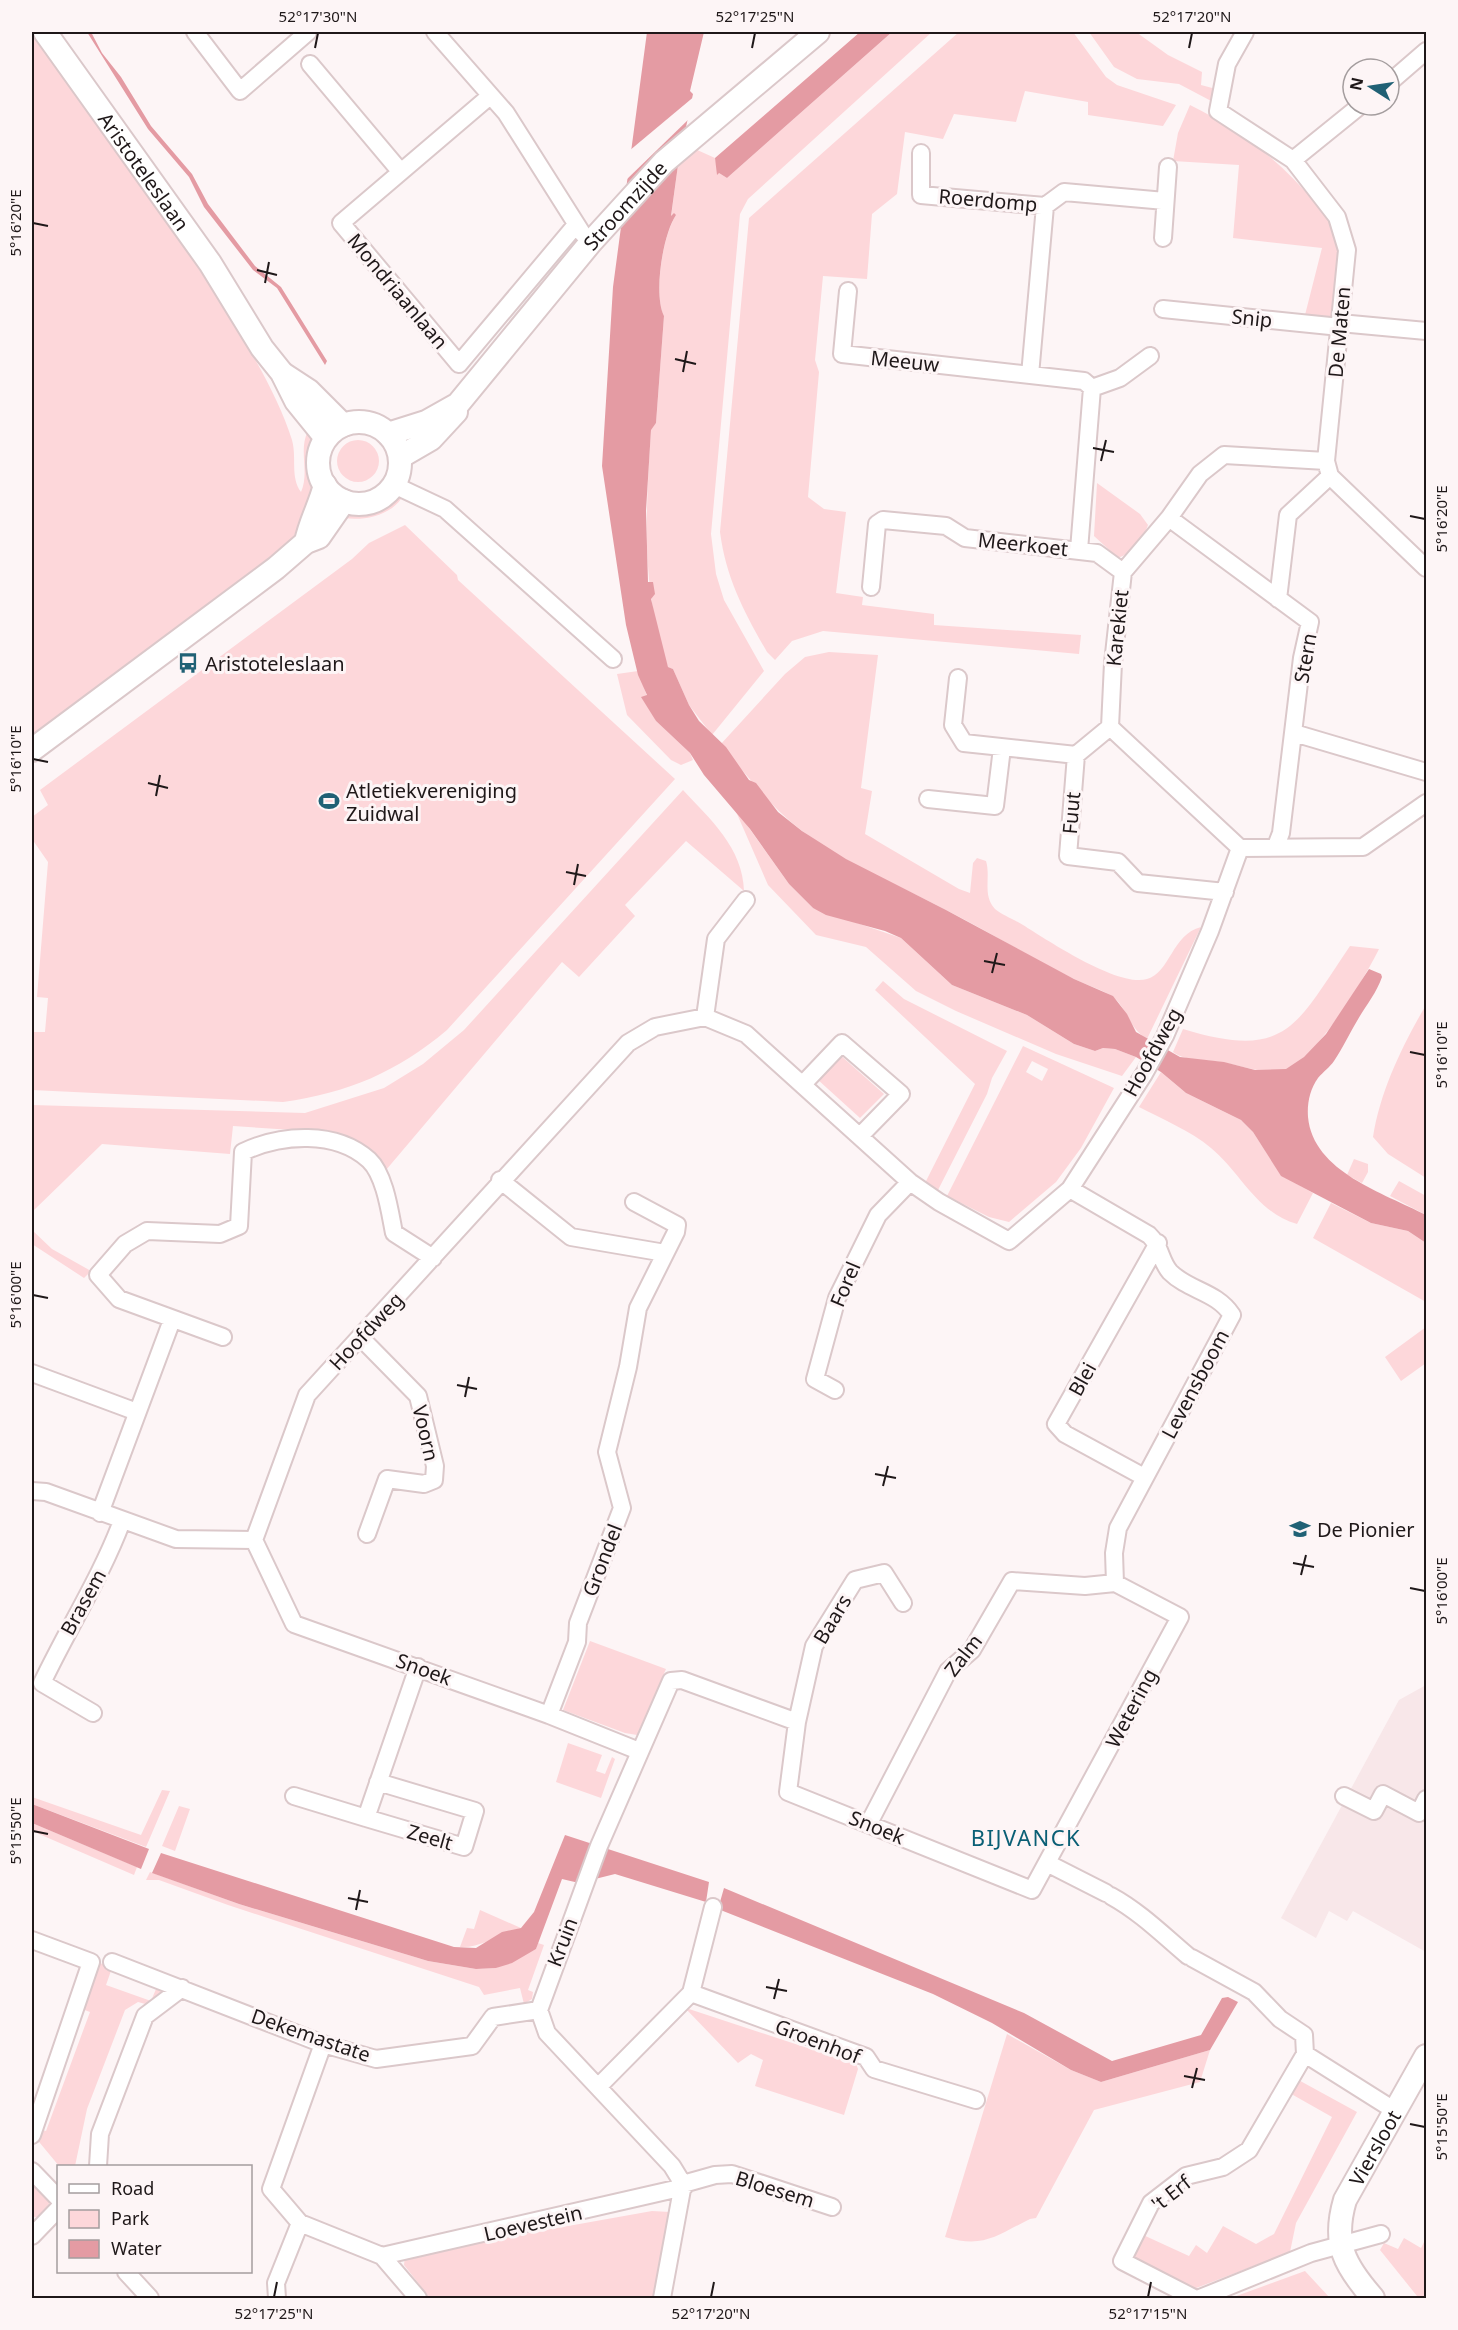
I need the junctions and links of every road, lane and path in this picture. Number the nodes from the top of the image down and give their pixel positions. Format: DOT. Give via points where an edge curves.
graph roads {
  1 [pos="45,32"];
  2 [pos="195,32"];
  3 [pos="308,32"];
  4 [pos="436,32"];
  5 [pos="818,32"];
  6 [pos="1245,32"];
  7 [pos="1426,51"];
  8 [pos="310,64"];
  9 [pos="1401,72"];
  10 [pos="490,96"];
  11 [pos="1346,117"];
  12 [pos="921,153"];
  13 [pos="1293,160"];
  14 [pos="1168,167"];
  15 [pos="400,171"];
  16 [pos="1165,201"];
  17 [pos="1046,206"];
  18 [pos="583,234"];
  19 [pos="1163,238"];
  20 [pos="848,291"];
  21 [pos="1163,309"];
  22 [pos="1340,325"];
  23 [pos="1426,331"];
  24 [pos="1150,356"];
  25 [pos="1030,375"];
  26 [pos="1092,388"];
  27 [pos="458,404"];
  28 [pos="335,431"];
  29 [pos="388,434"];
  30 [pos="400,457"];
  31 [pos="1328,469"];
  32 [pos="325,485"];
  33 [pos="394,485"];
  34 [pos="344,501"];
  35 [pos="1169,518"];
  36 [pos="306,542"];
  37 [pos="1079,550"];
  38 [pos="1426,568"];
  39 [pos="1123,573"];
  40 [pos="871,587"];
  41 [pos="1278,599"];
  42 [pos="613,659"];
  43 [pos="958,678"];
  44 [pos="1110,727"];
  45 [pos="1294,733"];
  46 [pos="1002,748"];
  47 [pos="32,750"];
  48 [pos="1076,755"];
  49 [pos="1426,772"];
  50 [pos="928,799"];
  51 [pos="1426,803"];
  52 [pos="1276,846"];
  53 [pos="1240,848"];
  54 [pos="1225,892"];
  55 [pos="746,900"];
  56 [pos="705,1017"];
  57 [pos="803,1084"];
  58 [pos="860,1136"];
  59 [pos="500,1180"];
  60 [pos="910,1182"];
  61 [pos="1070,1189"];
  62 [pos="634,1202"];
  63 [pos="1158,1243"];
  64 [pos="665,1253"];
  65 [pos="433,1258"];
  66 [pos="172,1320"];
  67 [pos="223,1337"];
  68 [pos="361,1338"];
  69 [pos="32,1373"];
  70 [pos="835,1390"];
  71 [pos="137,1412"];
  72 [pos="1144,1477"];
  73 [pos="32,1491"];
  74 [pos="100,1513"];
  75 [pos="122,1521"];
  76 [pos="367,1534"];
  77 [pos="254,1540"];
  78 [pos="1115,1583"];
  79 [pos="903,1604"];
  80 [pos="418,1667"];
  81 [pos="37,1680"];
  82 [pos="93,1713"];
  83 [pos="549,1715"];
  84 [pos="797,1722"];
  85 [pos="639,1751"];
  86 [pos="378,1782"];
  87 [pos="294,1796"];
  88 [pos="1344,1796"];
  89 [pos="1426,1799"];
  90 [pos="366,1818"];
  91 [pos="869,1823"];
  92 [pos="1047,1863"];
  93 [pos="1032,1890"];
  94 [pos="713,1907"];
  95 [pos="32,1940"];
  96 [pos="112,1962"];
  97 [pos="182,1988"];
  98 [pos="691,1993"];
  99 [pos="539,2010"];
  100 [pos="322,2044"];
  101 [pos="1305,2054"];
  102 [pos="1426,2056"];
  103 [pos="597,2087"];
  104 [pos="976,2100"];
  105 [pos="1397,2112"];
  106 [pos="32,2135"];
  107 [pos="98,2165"];
  108 [pos="32,2171"];
  109 [pos="683,2186"];
  110 [pos="57,2197"];
  111 [pos="832,2207"];
  112 [pos="57,2210"];
  113 [pos="300,2223"];
  114 [pos="1381,2234"];
  115 [pos="32,2236"];
  116 [pos="1341,2244"];
  117 [pos="382,2256"];
  118 [pos="128,2273"];
  119 [pos="150,2298"];
  120 [pos="277,2298"];
  121 [pos="418,2298"];
  122 [pos="662,2298"];
  123 [pos="1194,2298"];
  124 [pos="1200,2298"];
  125 [pos="1373,2298"];
  1 -- 28 [label="street, Aristoteleslaan" via="210,263 296,401"];
  2 -- 3 [label="street" via="240,91"];
  4 -- 10 [label="street"];
  5 -- 18 [label="street, Stroomzijde" via="664,162 615,215"];
  6 -- 13 [label="street, De Maten" via="1227,64 1218,111"];
  7 -- 9 [label="street"];
  8 -- 15 [label="street"];
  10 -- 15 [label="street, Mondriaanlaan"];
  10 -- 18 [label="street" via="506,113"];
  11 -- 13 [label="street"];
  12 -- 17 [label="street, Roerdomp" via="921,195"];
  13 -- 22 [label="street, De Maten" via="1336,217 1347,250"];
  14 -- 16 [label="street"];
  15 -- 18 [label="street, Mondriaanlaan" via="341,223 459,364"];
  16 -- 17 [label="street, Roerdomp" via="1064,192"];
  16 -- 19 [label="street"];
  17 -- 25 [label="street"];
  18 -- 27 [label="street, Stroomzijde"];
  20 -- 25 [label="street, Meeuw" via="842,354"];
  21 -- 22 [label="street, Snip"];
  22 -- 23 [label="street, Snip"];
  22 -- 31 [label="street, De Maten"];
  24 -- 26 [label="street" via="1120,378"];
  25 -- 26 [label="street, Meeuw" via="1084,381"];
  26 -- 37 [label="street"];
  27 -- 29 [label="street, Stroomzijde" via="426,422"];
  27 -- 30 [label="street, Stroomzijde" via="439,433"];
  28 -- 29 [label="street" via="359,422 371,423"];
  28 -- 32 [label="street" via="318,461"];
  29 -- 30 [label="street"];
  30 -- 33 [label="street"];
  31 -- 35 [label="street, Karekiet" via="1224,455 1200,474"];
  31 -- 38 [label="street"];
  31 -- 41 [label="street" via="1288,515"];
  32 -- 34 [label="street"];
  32 -- 36 [label="street"];
  33 -- 34 [label="street" via="371,502"];
  33 -- 42 [label="street" via="444,509"];
  34 -- 36 [label="street" via="319,537"];
  35 -- 39 [label="street, Karekiet"];
  35 -- 41 [label="street, Stern"];
  36 -- 47 [label="street"];
  37 -- 39 [label="street, Meerkoet" via="1097,553"];
  37 -- 40 [label="street, Meerkoet" via="965,538 946,526 883,520 877,524"];
  39 -- 44 [label="street, Karekiet"];
  41 -- 45 [label="street, Stern" via="1311,622 1302,658"];
  43 -- 46 [label="street" via="953,725 964,743"];
  44 -- 48 [label="street"];
  44 -- 53 [label="street"];
  45 -- 49 [label="street"];
  45 -- 52 [label="street, Stern"];
  46 -- 48 [label="street"];
  46 -- 50 [label="street" via="995,806"];
  48 -- 54 [label="street, Fuut" via="1068,855 1119,862 1138,883"];
  51 -- 52 [label="street" via="1363,848"];
  52 -- 53 [label="street"];
  53 -- 54 [label="street, Hoofdweg"];
  54 -- 61 [label="street, Hoofdweg" via="1165,1036"];
  55 -- 56 [label="street" via="716,939"];
  56 -- 57 [label="street, Hoofdweg" via="746,1034"];
  56 -- 59 [label="street, Hoofdweg" via="655,1028 628,1043"];
  57 -- 58 [label="street, Hoofdweg"];
  57 -- 58 [label="street" via="842,1042 901,1094"];
  58 -- 60 [label="street, Hoofdweg"];
  59 -- 64 [label="street" via="571,1237"];
  59 -- 65 [label="street, Hoofdweg"];
  60 -- 61 [label="street, Hoofdweg" via="1009,1241"];
  60 -- 70 [label="street, Forel" via="878,1215 837,1298 814,1378"];
  61 -- 63 [label="street"];
  62 -- 64 [label="street, Grondel" via="676,1225"];
  63 -- 72 [label="street, Levensboom" via="1167,1270 1224,1302 1232,1315"];
  63 -- 72 [label="street, Blei" via="1056,1424 1065,1434"];
  64 -- 83 [label="street, Grondel" via="638,1308 607,1452 622,1508 578,1623 577,1642"];
  65 -- 66 [label="street" via="394,1233 385,1190 370,1161 329,1139 301,1138 257,1145 243,1152 239,1226 220,1234 147,1231 125,1244 98,1275 119,1299"];
  65 -- 68 [label="street, Hoofdweg"];
  66 -- 67 [label="street"];
  66 -- 71 [label="street"];
  68 -- 76 [label="street, Voorn" via="418,1396 435,1466 434,1480 424,1484 387,1479"];
  68 -- 77 [label="street, Hoofdweg" via="307,1395"];
  69 -- 71 [label="street"];
  71 -- 74 [label="street"];
  72 -- 78 [label="street, Levensboom" via="1118,1528"];
  73 -- 74 [label="street" via="46,1492"];
  74 -- 75 [label="street"];
  75 -- 77 [label="street" via="176,1539"];
  75 -- 81 [label="street, Brasem" via="107,1560"];
  77 -- 80 [label="street, Snoek" via="294,1624"];
  78 -- 91 [label="street, Zalm" via="1085,1586 1012,1581 972,1650 948,1671"];
  78 -- 92 [label="street, Wetering" via="1179,1617"];
  79 -- 84 [label="street, Baars" via="884,1573 855,1580 814,1646"];
  80 -- 83 [label="street, Snoek"];
  80 -- 86 [label="street"];
  81 -- 82 [label="street, Brasem"];
  83 -- 85 [label="street, Snoek"];
  84 -- 85 [label="street, Kruin" via="682,1680 671,1681"];
  84 -- 91 [label="street, Snoek" via="788,1792"];
  85 -- 99 [label="street, Kruin" via="584,1884"];
  86 -- 90 [label="street"];
  86 -- 90 [label="street, Zeelt" via="475,1811 464,1847"];
  87 -- 90 [label="street, Zeelt"];
  88 -- 89 [label="street" via="1374,1811 1383,1794 1419,1814"];
  91 -- 93 [label="street, Snoek"];
  92 -- 93 [label="street, Wetering"];
  92 -- 101 [label="street" via="1143,1915 1190,1957 1254,1992 1280,2019 1304,2035"];
  94 -- 98 [label="street"];
  95 -- 106 [label="street" via="91,1962"];
  96 -- 97 [label="street, Dekemastate"];
  97 -- 100 [label="street, Dekemastate"];
  97 -- 107 [label="street" via="145,2016 100,2134"];
  98 -- 103 [label="street"];
  98 -- 104 [label="street, Groenhof" via="866,2057 874,2069"];
  99 -- 100 [label="street, Dekemastate" via="493,2017 472,2046 376,2059"];
  99 -- 103 [label="street" via="547,2033"];
  100 -- 113 [label="street" via="272,2189"];
  101 -- 105 [label="street"];
  101 -- 123 [label="street, 't Erf" via="1249,2150 1223,2167 1186,2176 1151,2203 1122,2261"];
  102 -- 105 [label="street, Viersloot"];
  103 -- 109 [label="street" via="672,2166"];
  105 -- 116 [label="street, Viersloot" via="1345,2200 1340,2217"];
  108 -- 110 [label="street"];
  109 -- 111 [label="street, Bloesem" via="715,2175 732,2174"];
  109 -- 117 [label="street, Loevestein"];
  109 -- 122 [label="street"];
  112 -- 115 [label="street"];
  113 -- 117 [label="street"];
  113 -- 120 [label="street" via="276,2283"];
  114 -- 116 [label="street"];
  116 -- 124 [label="street"];
  116 -- 125 [label="street, Viersloot" via="1350,2272"];
  117 -- 121 [label="street"];
  118 -- 119 [label="street"];
}
